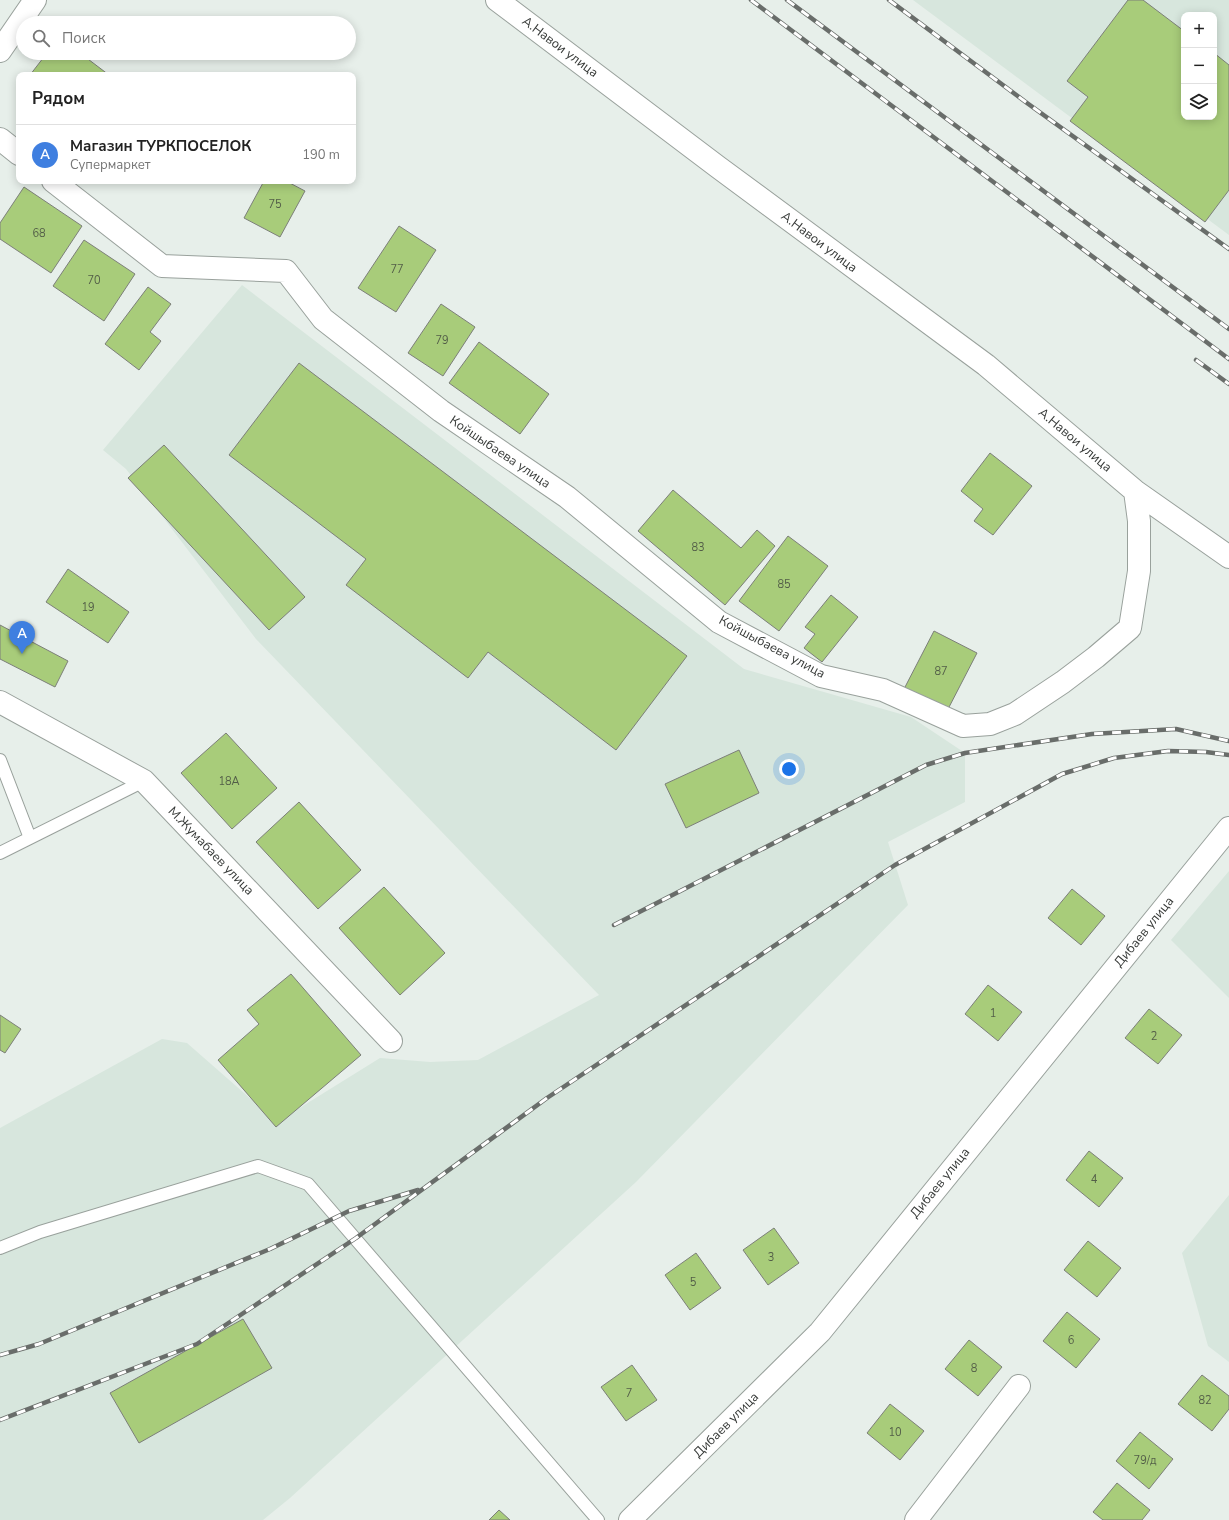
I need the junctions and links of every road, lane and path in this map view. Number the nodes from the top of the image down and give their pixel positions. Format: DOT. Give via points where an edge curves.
graph roads {
  1 [pos="35,0"];
  2 [pos="497,0"];
  3 [pos="24,16"];
  4 [pos="16,28"];
  5 [pos="0,51"];
  6 [pos="0,139"];
  7 [pos="16,152"];
  8 [pos="58,184"];
  9 [pos="1135,491"];
  10 [pos="1229,557"];
  11 [pos="0,702"];
  12 [pos="0,760"];
  13 [pos="144,781"];
  14 [pos="1229,828"];
  15 [pos="30,838"];
  16 [pos="0,853"];
  17 [pos="391,1041"];
  18 [pos="0,1248"];
  19 [pos="1019,1386"];
  20 [pos="598,1520"];
  21 [pos="630,1520"];
  22 [pos="916,1520"];
  1 -- 3 [label="street"];
  2 -- 9 [label="street, А.Навои улица" via="986,365"];
  4 -- 5 [label="street"];
  6 -- 7 [label="street"];
  8 -- 9 [label="street, Койшыбаева улица" via="162,266 286,271 323,319 441,411 567,497 719,622 821,676 883,690 963,726 990,724 1015,714 1063,682 1130,628 1139,571 1139,521"];
  9 -- 10 [label="street, А.Навои улица"];
  11 -- 13 [label="street, М.Жумабаев улица"];
  12 -- 15 [label="lane"];
  13 -- 15 [label="lane"];
  13 -- 17 [label="street, М.Жумабаев улица"];
  14 -- 21 [label="street, Дибаев улица" via="820,1332"];
  15 -- 16 [label="lane"];
  18 -- 20 [label="lane" via="40,1232 258,1166 308,1184"];
  19 -- 22 [label="street"];
}
